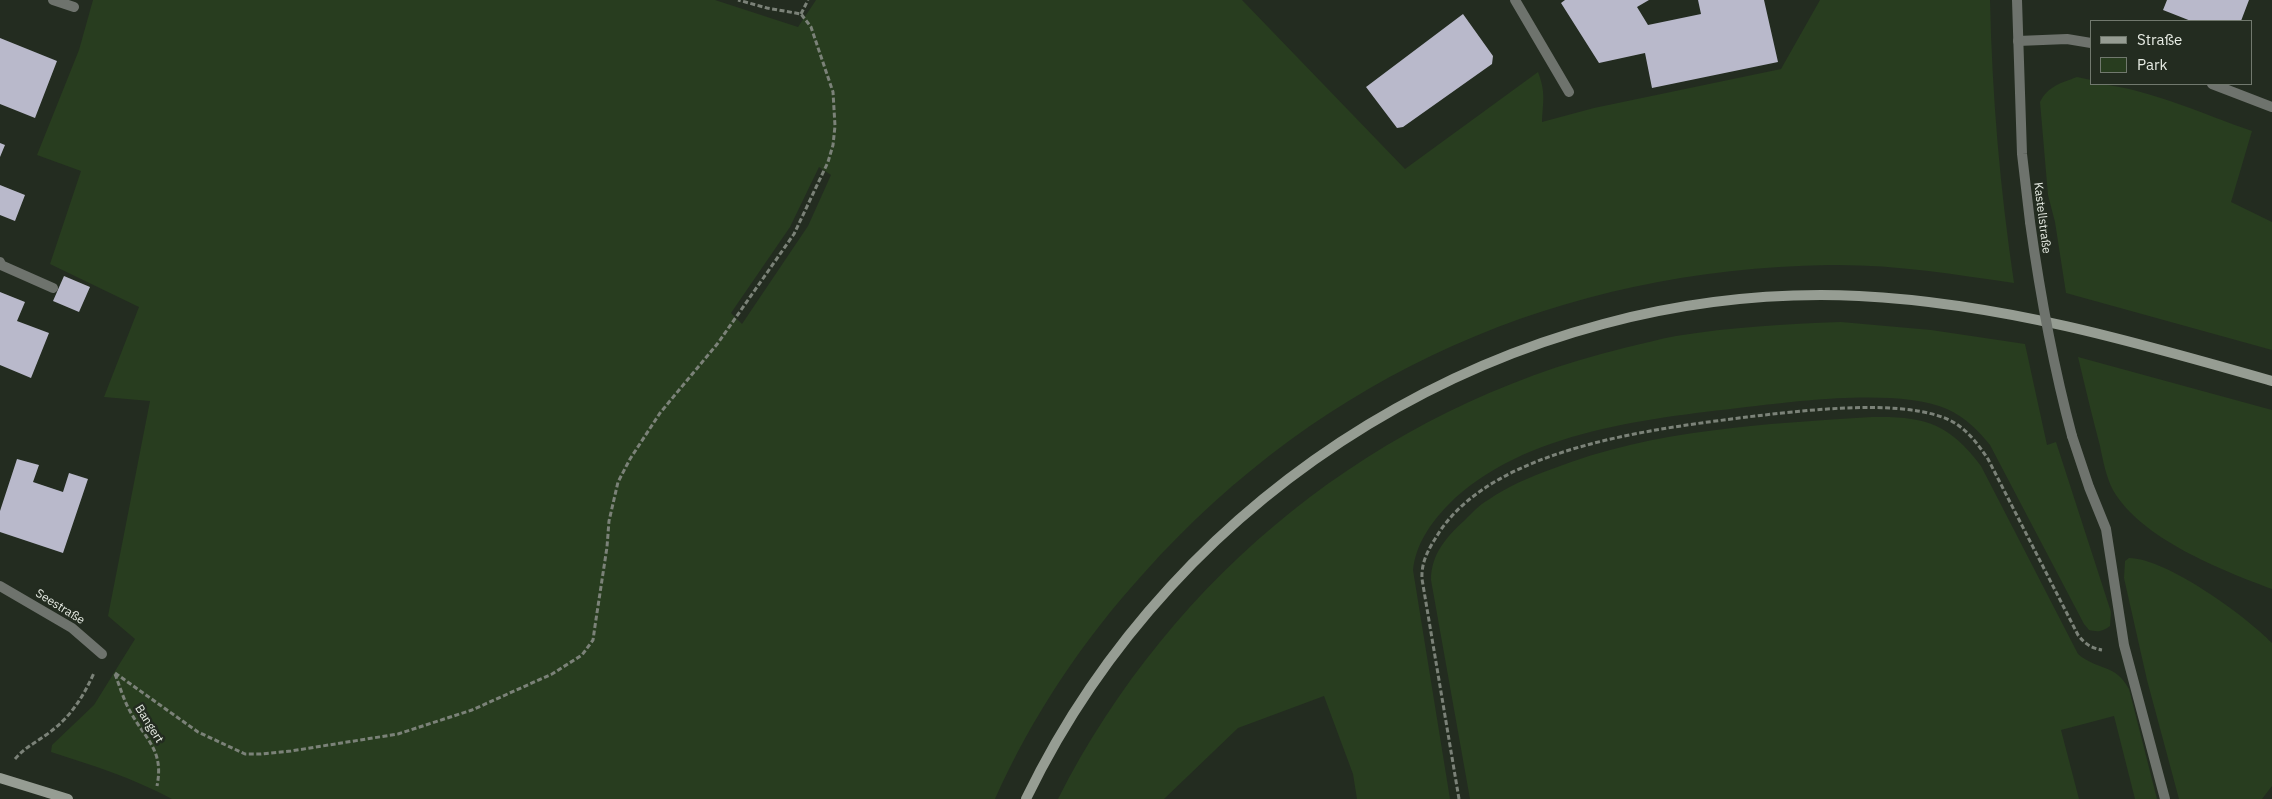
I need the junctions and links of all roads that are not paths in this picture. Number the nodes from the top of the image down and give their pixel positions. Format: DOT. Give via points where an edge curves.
graph roads {
  1 [pos="53,0"];
  2 [pos="1514,0"];
  3 [pos="2017,0"];
  4 [pos="74,7"];
  5 [pos="2018,41"];
  6 [pos="2090,43"];
  7 [pos="2215,85"];
  8 [pos="1569,92"];
  9 [pos="2272,107"];
  10 [pos="0,262"];
  11 [pos="53,288"];
  12 [pos="2272,381"];
  13 [pos="0,586"];
  14 [pos="102,654"];
  15 [pos="0,778"];
  16 [pos="68,799"];
  17 [pos="1026,799"];
  18 [pos="2166,799"];
  1 -- 4 [label="street"];
  2 -- 8 [label="street"];
  3 -- 5 [label="street, Kastellstraße"];
  5 -- 6 [label="street" via="2067,39"];
  5 -- 18 [label="street, Kastellstraße, bridge" via="2022,154 2038,280 2056,375 2072,436 2106,529 2124,645"];
  7 -- 9 [label="street"];
  10 -- 11 [label="street"];
  12 -- 17 [label="main road" via="2135,341 2011,313 1926,301 1856,296 1789,296 1726,301 1600,325 1540,343 1482,365 1385,413 1337,442 1244,513 1168,587 1128,635 1060,735"];
  13 -- 14 [label="street, Seestraße" via="72,628"];
  15 -- 16 [label="main road"];
}
